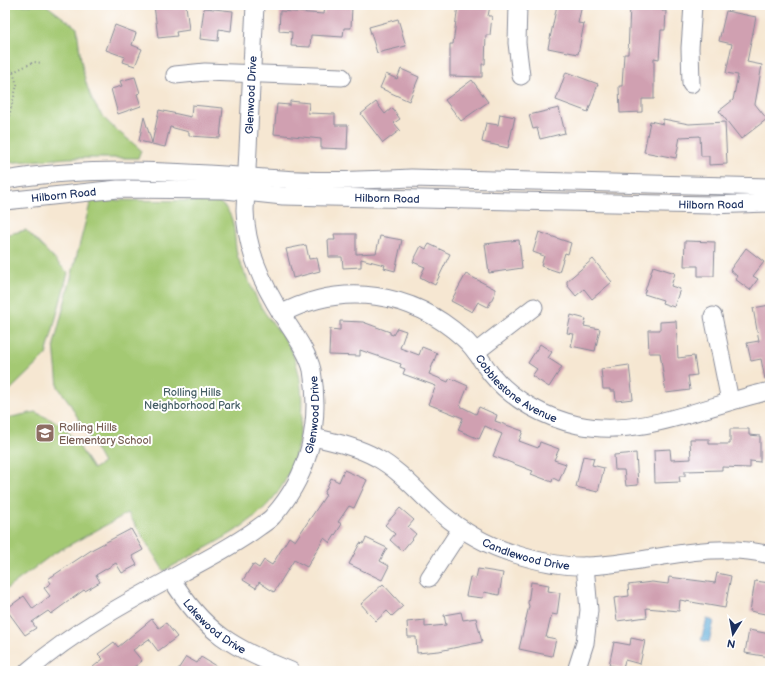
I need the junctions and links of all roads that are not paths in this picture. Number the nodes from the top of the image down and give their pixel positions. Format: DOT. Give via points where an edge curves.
graph roads {
  1 [pos="255,5"];
  2 [pos="518,5"];
  3 [pos="693,5"];
  4 [pos="251,73"];
  5 [pos="175,75"];
  6 [pos="521,76"];
  7 [pos="342,77"];
  8 [pos="692,84"];
  9 [pos="247,175"];
  10 [pos="5,180"];
  11 [pos="770,187"];
  12 [pos="246,192"];
  13 [pos="5,201"];
  14 [pos="770,203"];
  15 [pos="534,307"];
  16 [pos="282,314"];
  17 [pos="713,316"];
  18 [pos="476,352"];
  19 [pos="770,391"];
  20 [pos="730,401"];
  21 [pos="313,437"];
  22 [pos="461,529"];
  23 [pos="770,555"];
  24 [pos="585,566"];
  25 [pos="171,578"];
  26 [pos="429,578"];
  27 [pos="28,671"];
  28 [pos="292,671"];
  29 [pos="576,671"];
  1 -- 4 [label="street, Glenwood Drive"];
  2 -- 6 [label="street" via="517,43"];
  3 -- 8 [label="street" via="690,48"];
  4 -- 5 [label="street" via="204,72"];
  4 -- 7 [label="street"];
  4 -- 9 [label="street, Glenwood Drive"];
  9 -- 10 [label="street, Hilborn Road" via="99,172"];
  9 -- 11 [label="street, Hilborn Road" via="282,179 411,178"];
  9 -- 12 [label="street, Glenwood Drive"];
  12 -- 13 [label="street, Hilborn Road" via="118,189"];
  12 -- 14 [label="street, Hilborn Road" via="283,196 703,205"];
  12 -- 16 [label="street, Glenwood Drive" via="247,233 256,266"];
  15 -- 18 [label="street"];
  16 -- 18 [label="street, Cobblestone Avenue" via="314,300 352,294 389,298 416,306 441,320 464,338"];
  16 -- 21 [label="street, Glenwood Drive" via="297,337 311,368 315,403"];
  17 -- 20 [label="street"];
  18 -- 20 [label="street, Cobblestone Avenue" via="492,375 516,398 550,417 578,425 606,429 637,427"];
  19 -- 20 [label="street, Cobblestone Avenue"];
  21 -- 22 [label="street, Candlewood Drive" via="349,446 377,458"];
  21 -- 25 [label="street, Glenwood Drive" via="295,485 273,517 239,542"];
  22 -- 24 [label="street, Candlewood Drive" via="515,554 554,563"];
  22 -- 26 [label="street"];
  23 -- 24 [label="street, Candlewood Drive" via="756,551 725,549 682,552"];
  24 -- 29 [label="street" via="588,610 585,643"];
  25 -- 27 [label="street, Glenwood Drive" via="87,625"];
  25 -- 28 [label="street, Lakewood Drive" via="197,616 220,636 248,653"];
}
